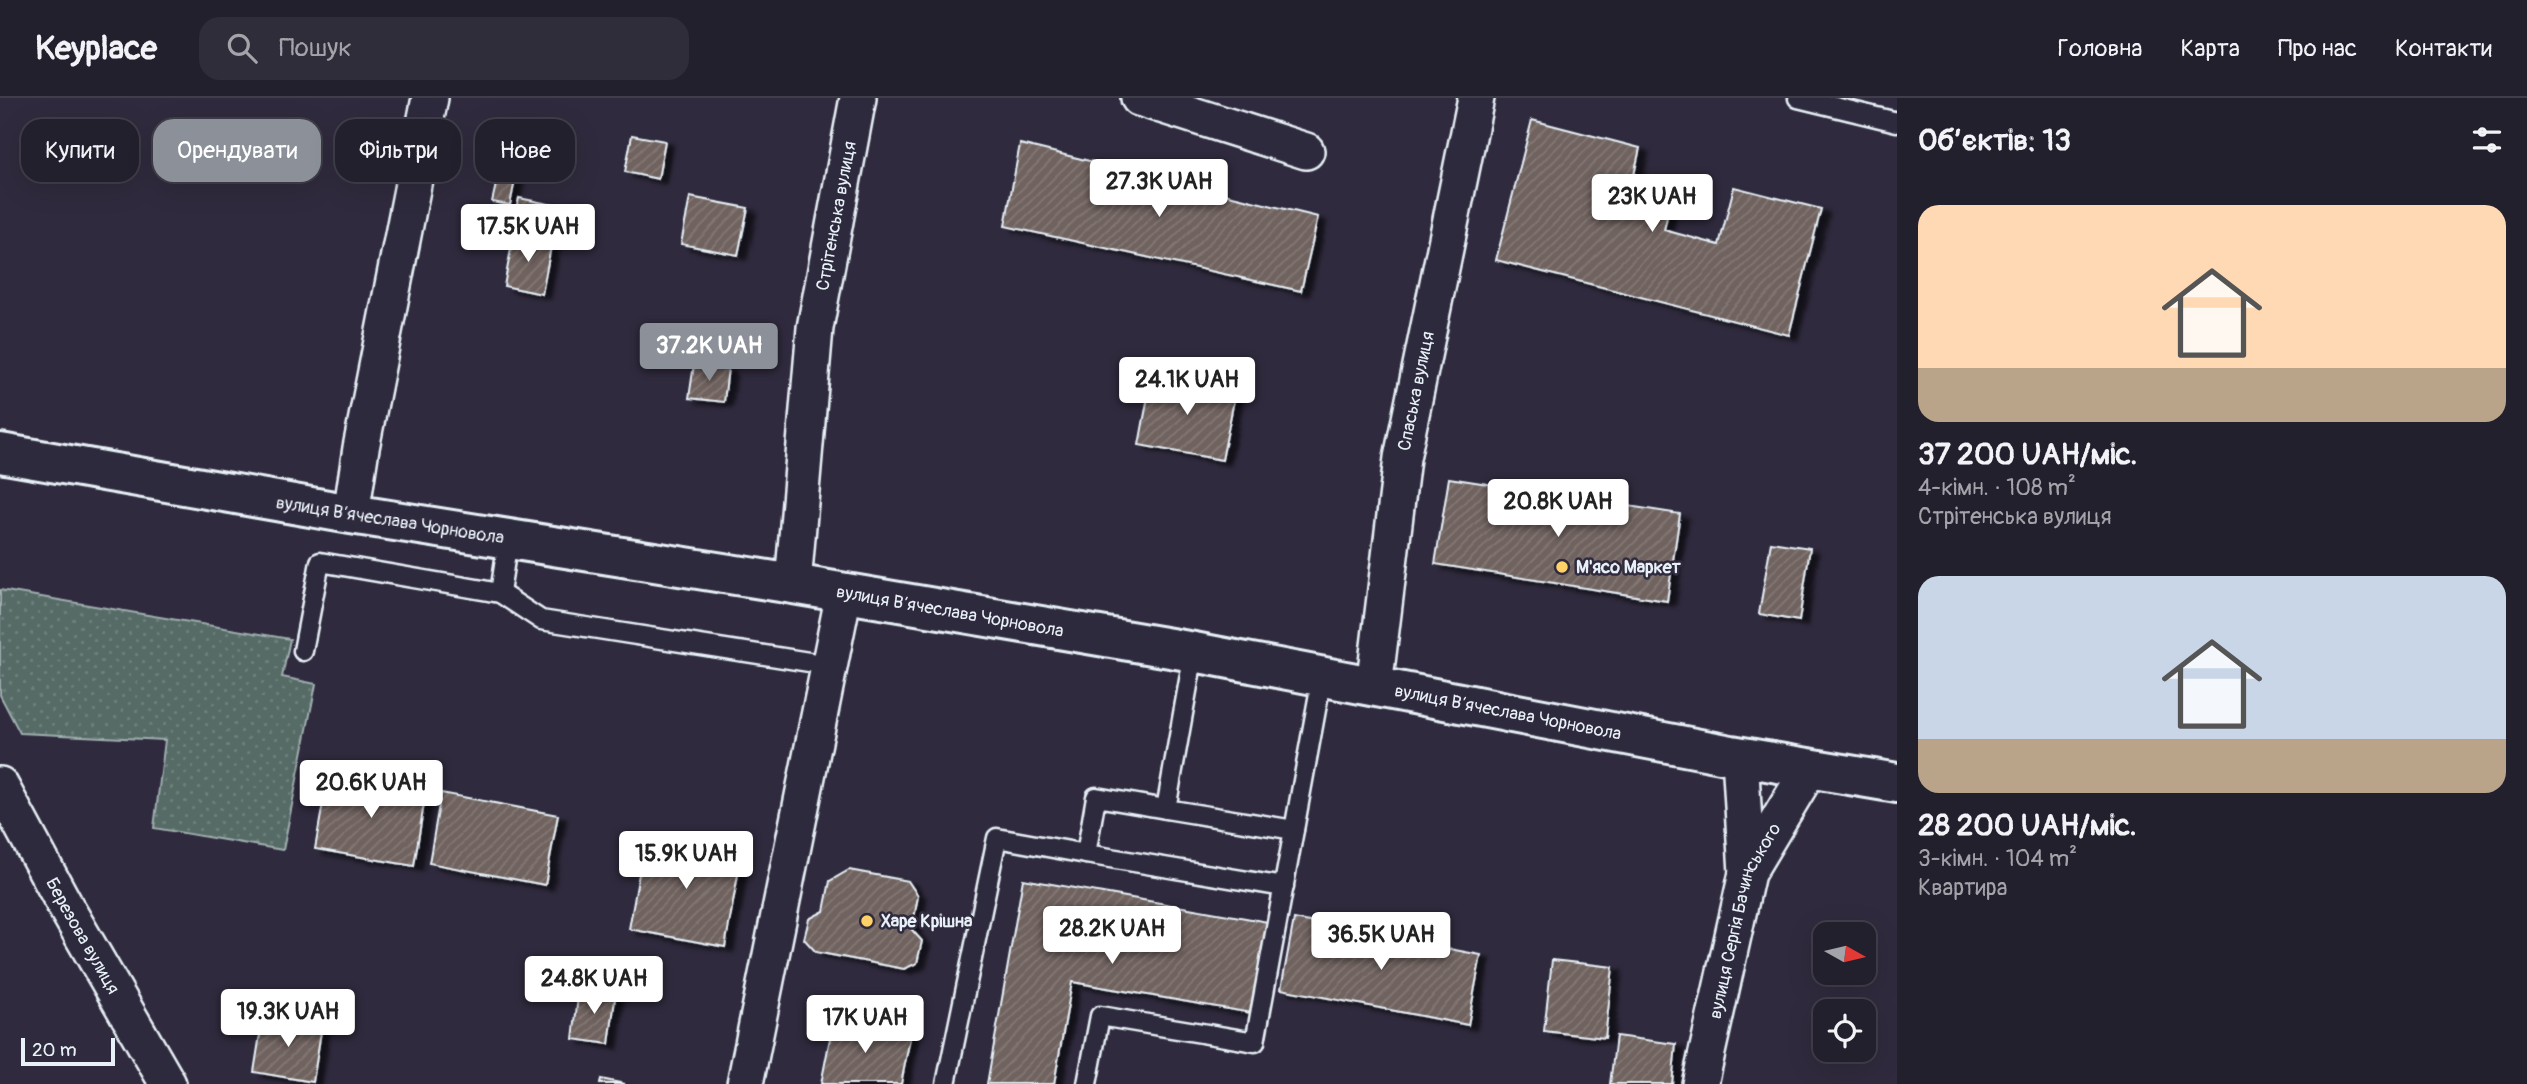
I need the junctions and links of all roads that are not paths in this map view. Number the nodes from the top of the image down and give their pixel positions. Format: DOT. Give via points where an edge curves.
graph roads {
  1 [pos="430,98"];
  2 [pos="858,98"];
  3 [pos="1139,98"];
  4 [pos="1476,98"];
  5 [pos="1798,98"];
  6 [pos="1897,122"];
  7 [pos="1307,151"];
  8 [pos="0,453"];
  9 [pos="351,514"];
  10 [pos="508,539"];
  11 [pos="793,584"];
  12 [pos="500,593"];
  13 [pos="845,593"];
  14 [pos="303,651"];
  15 [pos="1194,652"];
  16 [pos="828,665"];
  17 [pos="1322,677"];
  18 [pos="1374,687"];
  19 [pos="1740,756"];
  20 [pos="1810,768"];
  21 [pos="1897,783"];
  22 [pos="0,785"];
  23 [pos="1166,809"];
  24 [pos="1294,830"];
  25 [pos="1086,854"];
  26 [pos="1747,873"];
  27 [pos="1284,887"];
  28 [pos="168,1084"];
  29 [pos="745,1084"];
  30 [pos="946,1084"];
  31 [pos="1087,1084"];
  32 [pos="1700,1084"];
  1 -- 9 [label="street"];
  2 -- 11 [label="street, Стрітенська вулиця" via="816,328"];
  3 -- 7 [label="street"];
  4 -- 18 [label="street, Спаська вулиця" via="1402,458"];
  5 -- 6 [label="lane"];
  8 -- 9 [label="main road, вулиця Вʼячеслава Чорновола"];
  9 -- 10 [label="main road, вулиця Вʼячеслава Чорновола"];
  10 -- 11 [label="main road, вулиця Вʼячеслава Чорновола"];
  10 -- 12 [label="lane"];
  11 -- 13 [label="main road, вулиця Вʼячеслава Чорновола"];
  12 -- 14 [label="lane" via="320,562"];
  12 -- 16 [label="lane" via="541,620"];
  13 -- 15 [label="main road, вулиця Вʼячеслава Чорновола"];
  13 -- 16 [label="street"];
  15 -- 17 [label="main road, вулиця Вʼячеслава Чорновола"];
  15 -- 23 [label="lane"];
  16 -- 29 [label="street"];
  17 -- 18 [label="main road, вулиця Вʼячеслава Чорновола"];
  17 -- 24 [label="lane"];
  18 -- 19 [label="main road, вулиця Вʼячеслава Чорновола"];
  19 -- 20 [label="main road, вулиця Вʼячеслава Чорновола"];
  19 -- 26 [label="street"];
  20 -- 21 [label="main road, вулиця Вʼячеслава Чорновола"];
  20 -- 26 [label="street, вулиця Сергія Бачинського"];
  22 -- 28 [label="street, Березова вулиця"];
  23 -- 24 [label="lane"];
  23 -- 25 [label="lane" via="1096,797"];
  24 -- 27 [label="lane"];
  25 -- 27 [label="lane"];
  25 -- 30 [label="lane" via="997,838"];
  26 -- 32 [label="street, вулиця Сергія Бачинського"];
  27 -- 31 [label="lane" via="1255,1042 1100,1016"];
}
